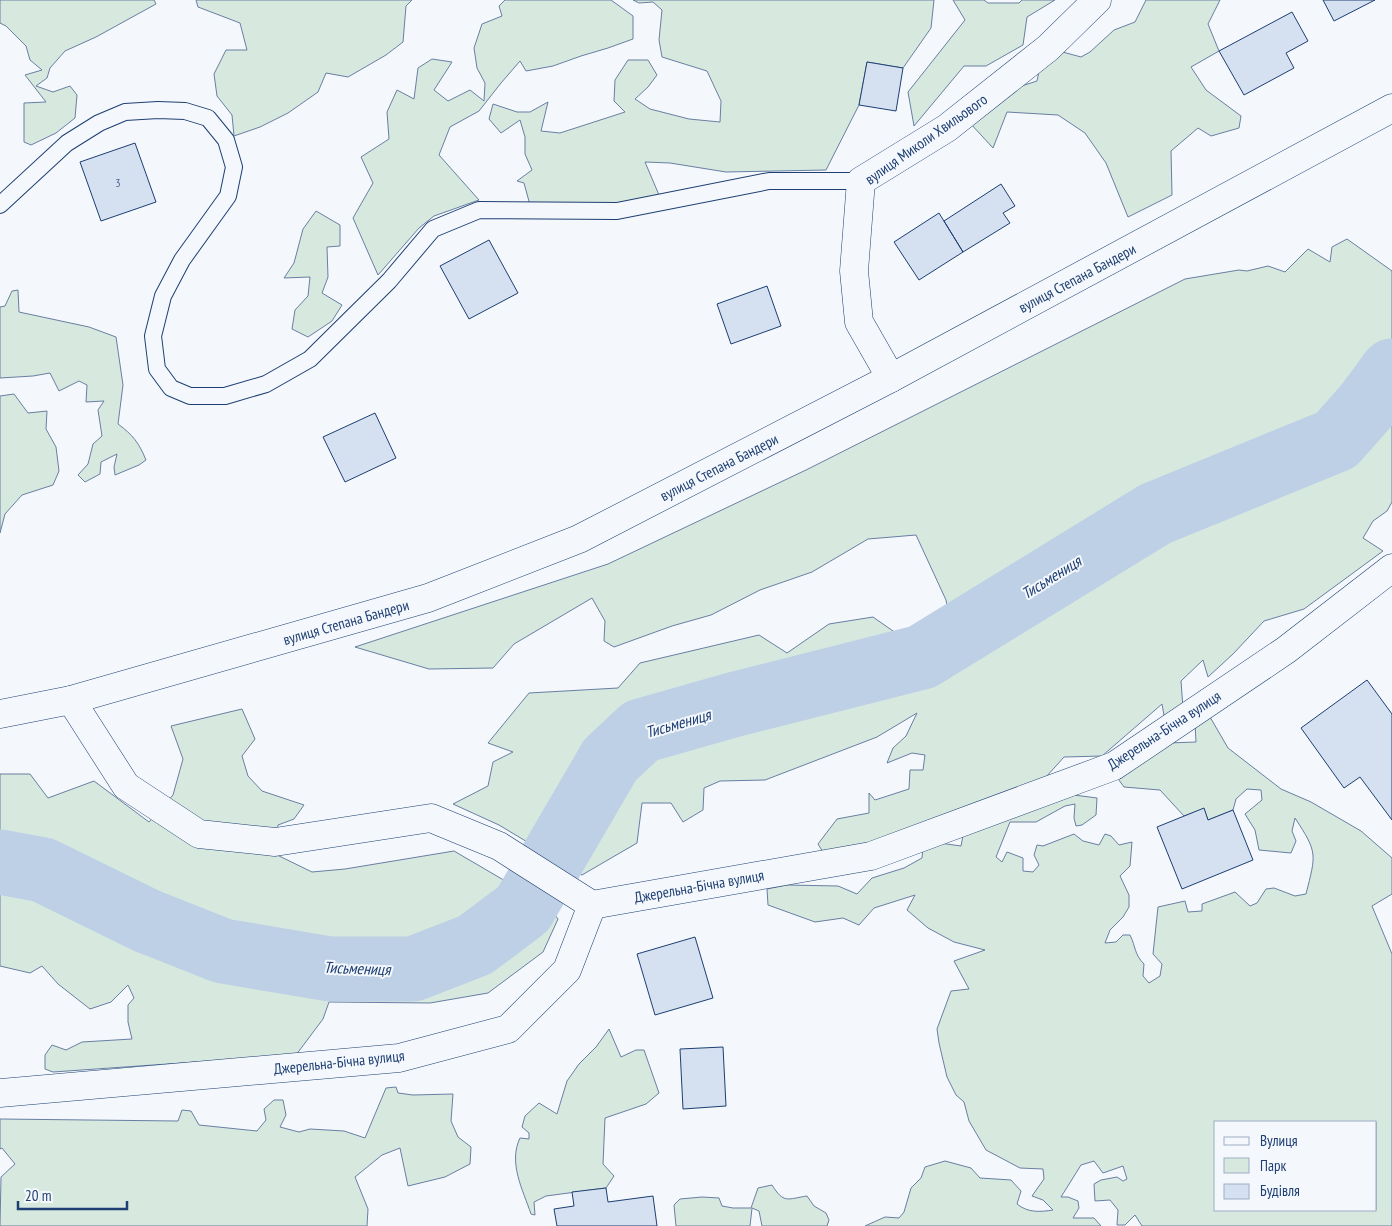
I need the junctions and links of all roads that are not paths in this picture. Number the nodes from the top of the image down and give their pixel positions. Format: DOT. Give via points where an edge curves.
graph roads {
  1 [pos="1097,0"];
  2 [pos="1392,108"];
  3 [pos="862,181"];
  4 [pos="0,205"];
  5 [pos="891,378"];
  6 [pos="1392,568"];
  7 [pos="71,700"];
  8 [pos="0,714"];
  9 [pos="592,905"];
  10 [pos="0,1093"];
  1 -- 3 [label="street, вулиця Миколи Хвильового" via="1048,48 947,128"];
  2 -- 5 [label="street, вулиця Степана Бандери"];
  3 -- 4 [label="lane" via="769,181 617,211 479,210 433,230 389,281 310,359 266,384 224,396 190,396 170,388 157,369 153,336 164,296 182,260 228,196 234,167 226,140 208,118 185,111 125,112 99,123 67,143"];
  3 -- 5 [label="street, вулиця Миколи Хвильового" via="854,271 859,322"];
  5 -- 7 [label="street, вулиця Степана Бандери" via="579,539 418,601"];
  6 -- 9 [label="street, Джерельна-Бічна вулиця" via="1286,650 1114,766 870,856"];
  7 -- 8 [label="street, вулиця Степана Бандери"];
  7 -- 9 [label="street" via="126,786 198,834 275,842 430,818 500,846"];
  9 -- 10 [label="street, Джерельна-Бічна вулиця" via="567,970 508,1029 399,1058"];
}
